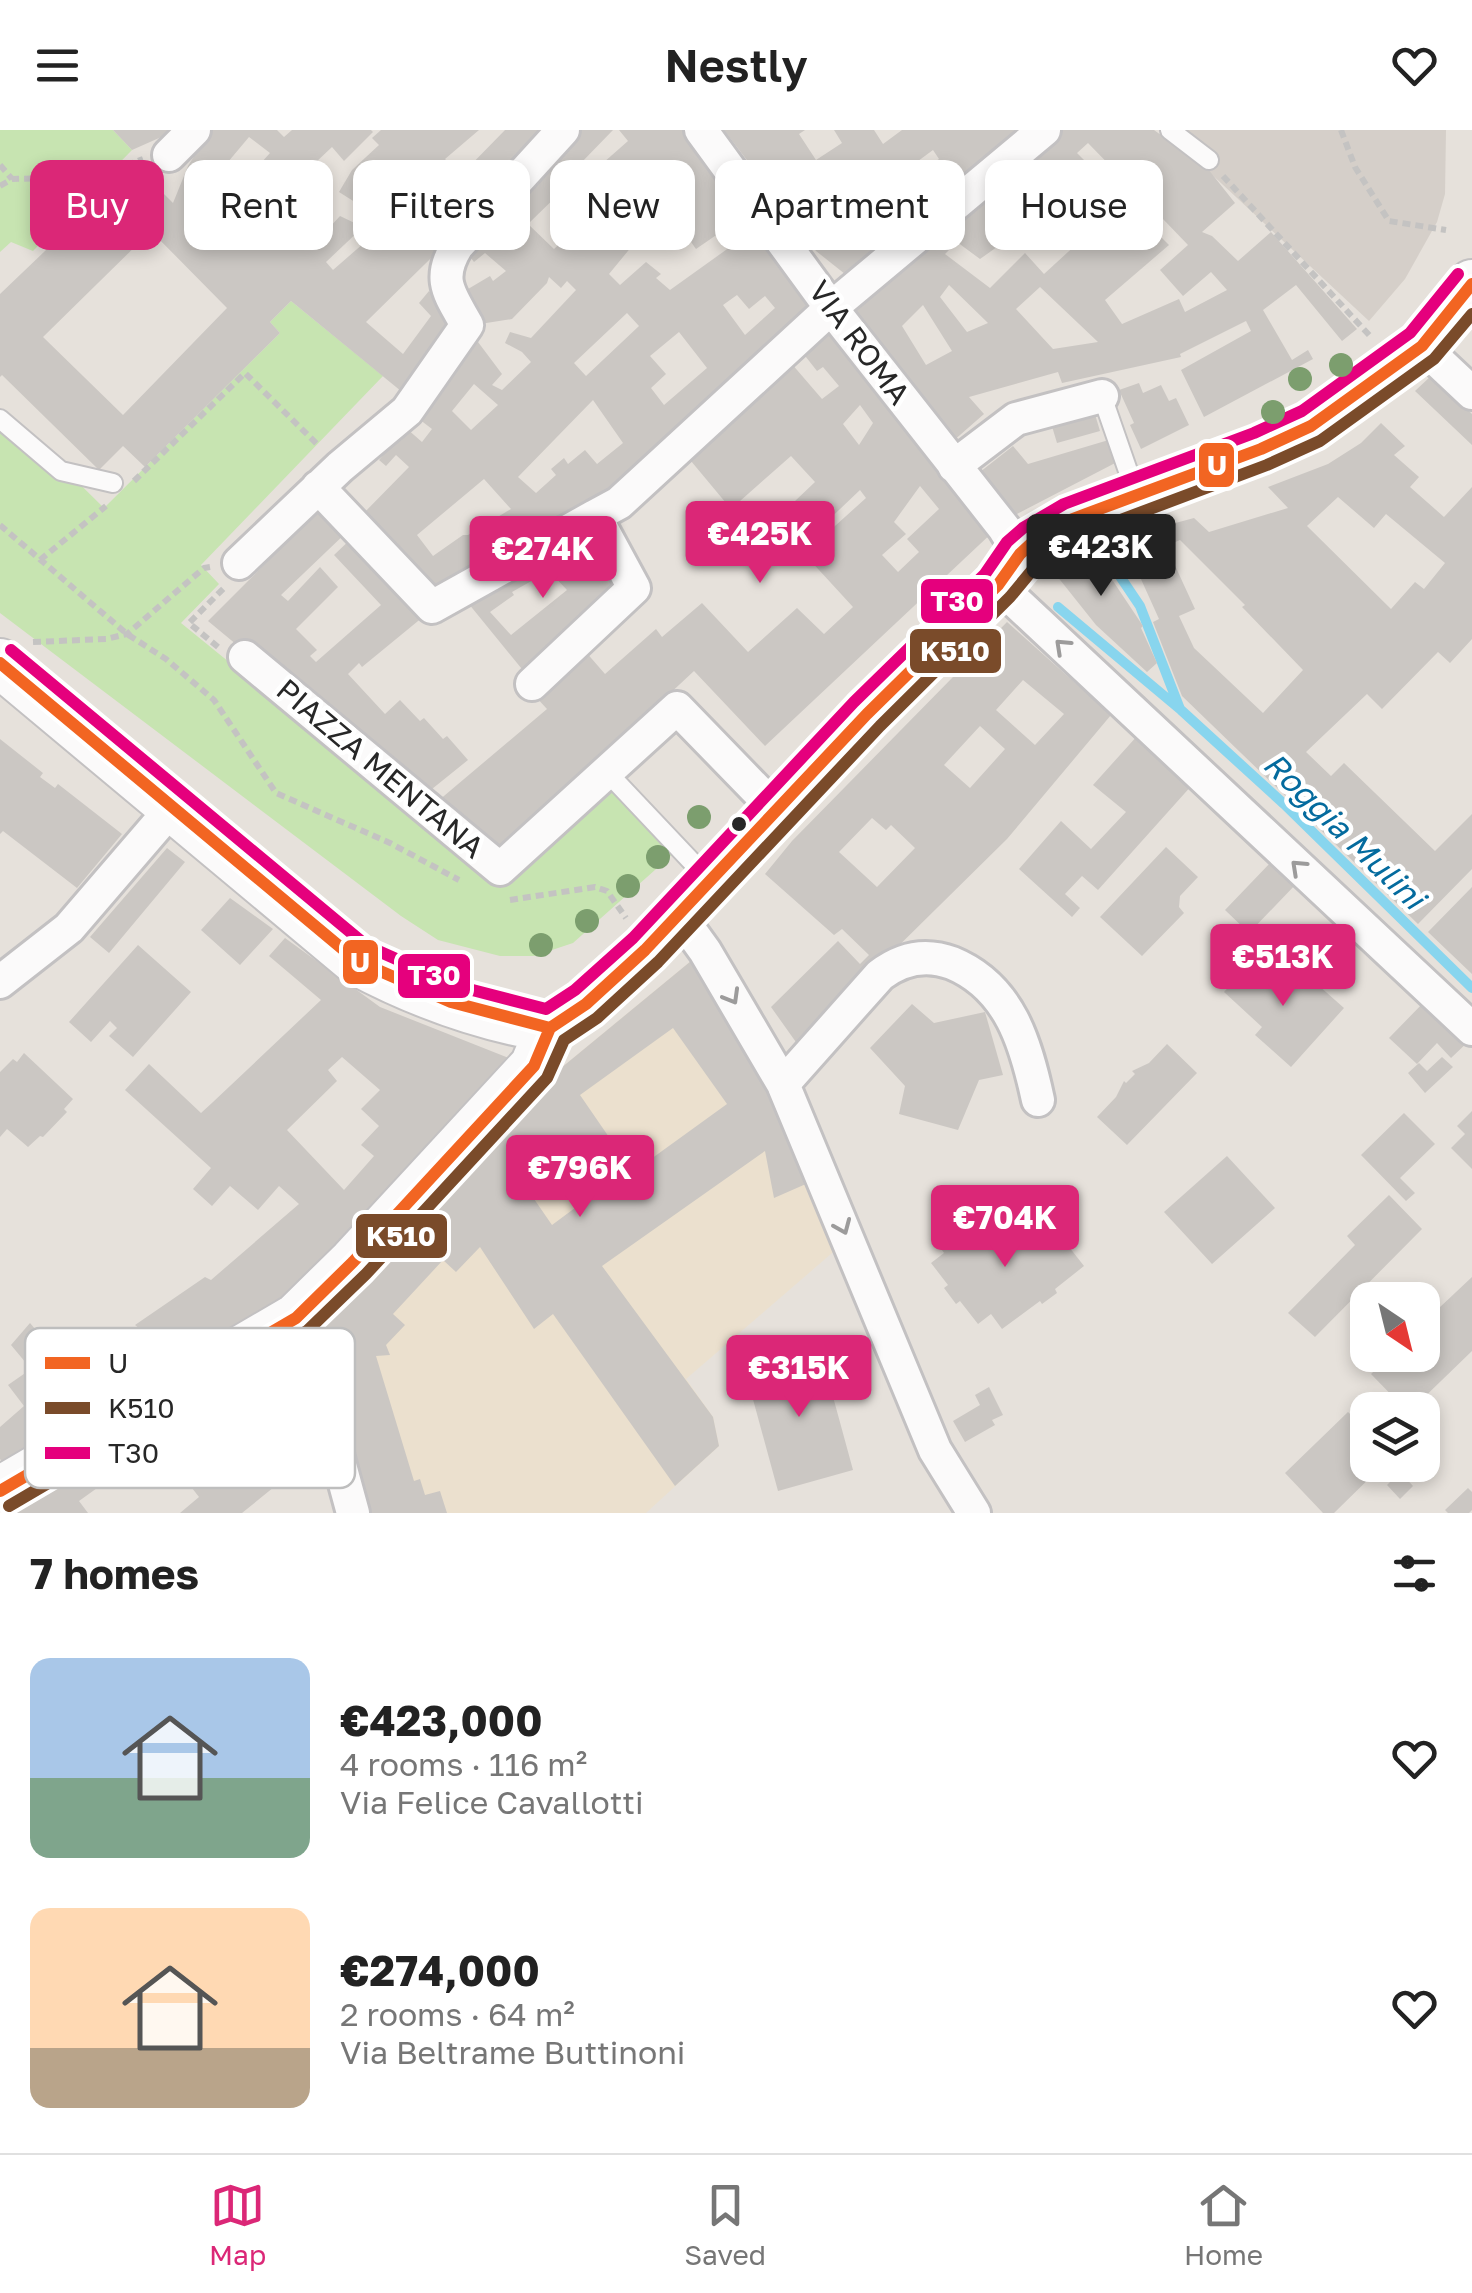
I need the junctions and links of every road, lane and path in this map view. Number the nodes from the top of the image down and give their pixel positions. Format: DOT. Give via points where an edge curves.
graph roads {
  1 [pos="194,130"];
  2 [pos="563,130"];
  3 [pos="702,130"];
  4 [pos="1044,130"];
  5 [pos="1170,130"];
  6 [pos="1340,130"];
  7 [pos="168,155"];
  8 [pos="1208,160"];
  9 [pos="0,165"];
  10 [pos="12,179"];
  11 [pos="0,186"];
  12 [pos="1446,230"];
  13 [pos="1472,284"];
  14 [pos="832,308"];
  15 [pos="1370,336"];
  16 [pos="1422,346"];
  17 [pos="1472,393"];
  18 [pos="1102,396"];
  19 [pos="0,419"];
  20 [pos="954,466"];
  21 [pos="330,477"];
  22 [pos="120,488"];
  23 [pos="1136,494"];
  24 [pos="595,516"];
  25 [pos="0,525"];
  26 [pos="40,560"];
  27 [pos="239,562"];
  28 [pos="1009,570"];
  29 [pos="126,634"];
  30 [pos="15,653"];
  31 [pos="244,657"];
  32 [pos="532,684"];
  33 [pos="607,772"];
  34 [pos="172,808"];
  35 [pos="776,810"];
  36 [pos="470,886"];
  37 [pos="694,898"];
  38 [pos="496,902"];
  39 [pos="645,950"];
  40 [pos="0,982"];
  41 [pos="550,1028"];
  42 [pos="1472,1029"];
  43 [pos="784,1084"];
  44 [pos="1038,1100"];
  45 [pos="296,1318"];
  46 [pos="279,1328"];
  47 [pos="301,1328"];
  48 [pos="25,1476"];
  49 [pos="346,1488"];
  50 [pos="0,1491"];
  51 [pos="353,1513"];
  52 [pos="974,1513"];
  1 -- 7 [label="street"];
  2 -- 21 [label="street" via="445,265 446,286 467,326 408,411"];
  3 -- 14 [label="street, VIA ROMA"];
  4 -- 14 [label="street"];
  5 -- 8 [label="lane"];
  6 -- 12 [label="path" via="1389,221"];
  7 -- 10 [label="path" via="94,178"];
  8 -- 15 [label="path"];
  9 -- 10 [label="path"];
  10 -- 11 [label="path"];
  13 -- 16 [label="street"];
  14 -- 20 [label="street, VIA ROMA"];
  14 -- 24 [label="street" via="619,503"];
  16 -- 17 [label="street"];
  16 -- 23 [label="street" via="1311,426"];
  18 -- 20 [label="street" via="1016,419"];
  18 -- 23 [label="lane"];
  19 -- 22 [label="lane" via="61,472"];
  20 -- 28 [label="street, VIA ROMA"];
  21 -- 22 [label="path" via="245,373"];
  21 -- 24 [label="street" via="432,606"];
  21 -- 27 [label="street"];
  22 -- 26 [label="path"];
  23 -- 28 [label="street" via="1070,520"];
  24 -- 32 [label="street" via="634,588"];
  25 -- 26 [label="path"];
  26 -- 29 [label="path"];
  27 -- 29 [label="path" via="204,568"];
  27 -- 31 [label="path" via="189,623 232,659"];
  28 -- 35 [label="street"];
  42 -- 28 [label="street, VIA ROMA, one-way"];
  29 -- 30 [label="path"];
  29 -- 36 [label="path" via="214,700 276,792"];
  30 -- 34 [label="street"];
  31 -- 33 [label="street, PIAZZA MENTANA" via="500,869"];
  33 -- 35 [label="street, PIAZZA MENTANA" via="677,708"];
  33 -- 37 [label="lane"];
  34 -- 40 [label="street" via="69,928"];
  34 -- 41 [label="street" via="357,961 398,983"];
  35 -- 37 [label="street"];
  37 -- 39 [label="street"];
  37 -- 43 [label="street, one-way" via="706,951"];
  38 -- 39 [label="path" via="595,886 607,891"];
  39 -- 41 [label="street"];
  41 -- 45 [label="street" via="534,1066"];
  43 -- 44 [label="street" via="880,975 928,958 974,973 997,993 1030,1060"];
  43 -- 52 [label="street, one-way" via="935,1450"];
  45 -- 46 [label="street"];
  45 -- 47 [label="street"];
  48 -- 50 [label="street"];
  49 -- 51 [label="street"];
}
